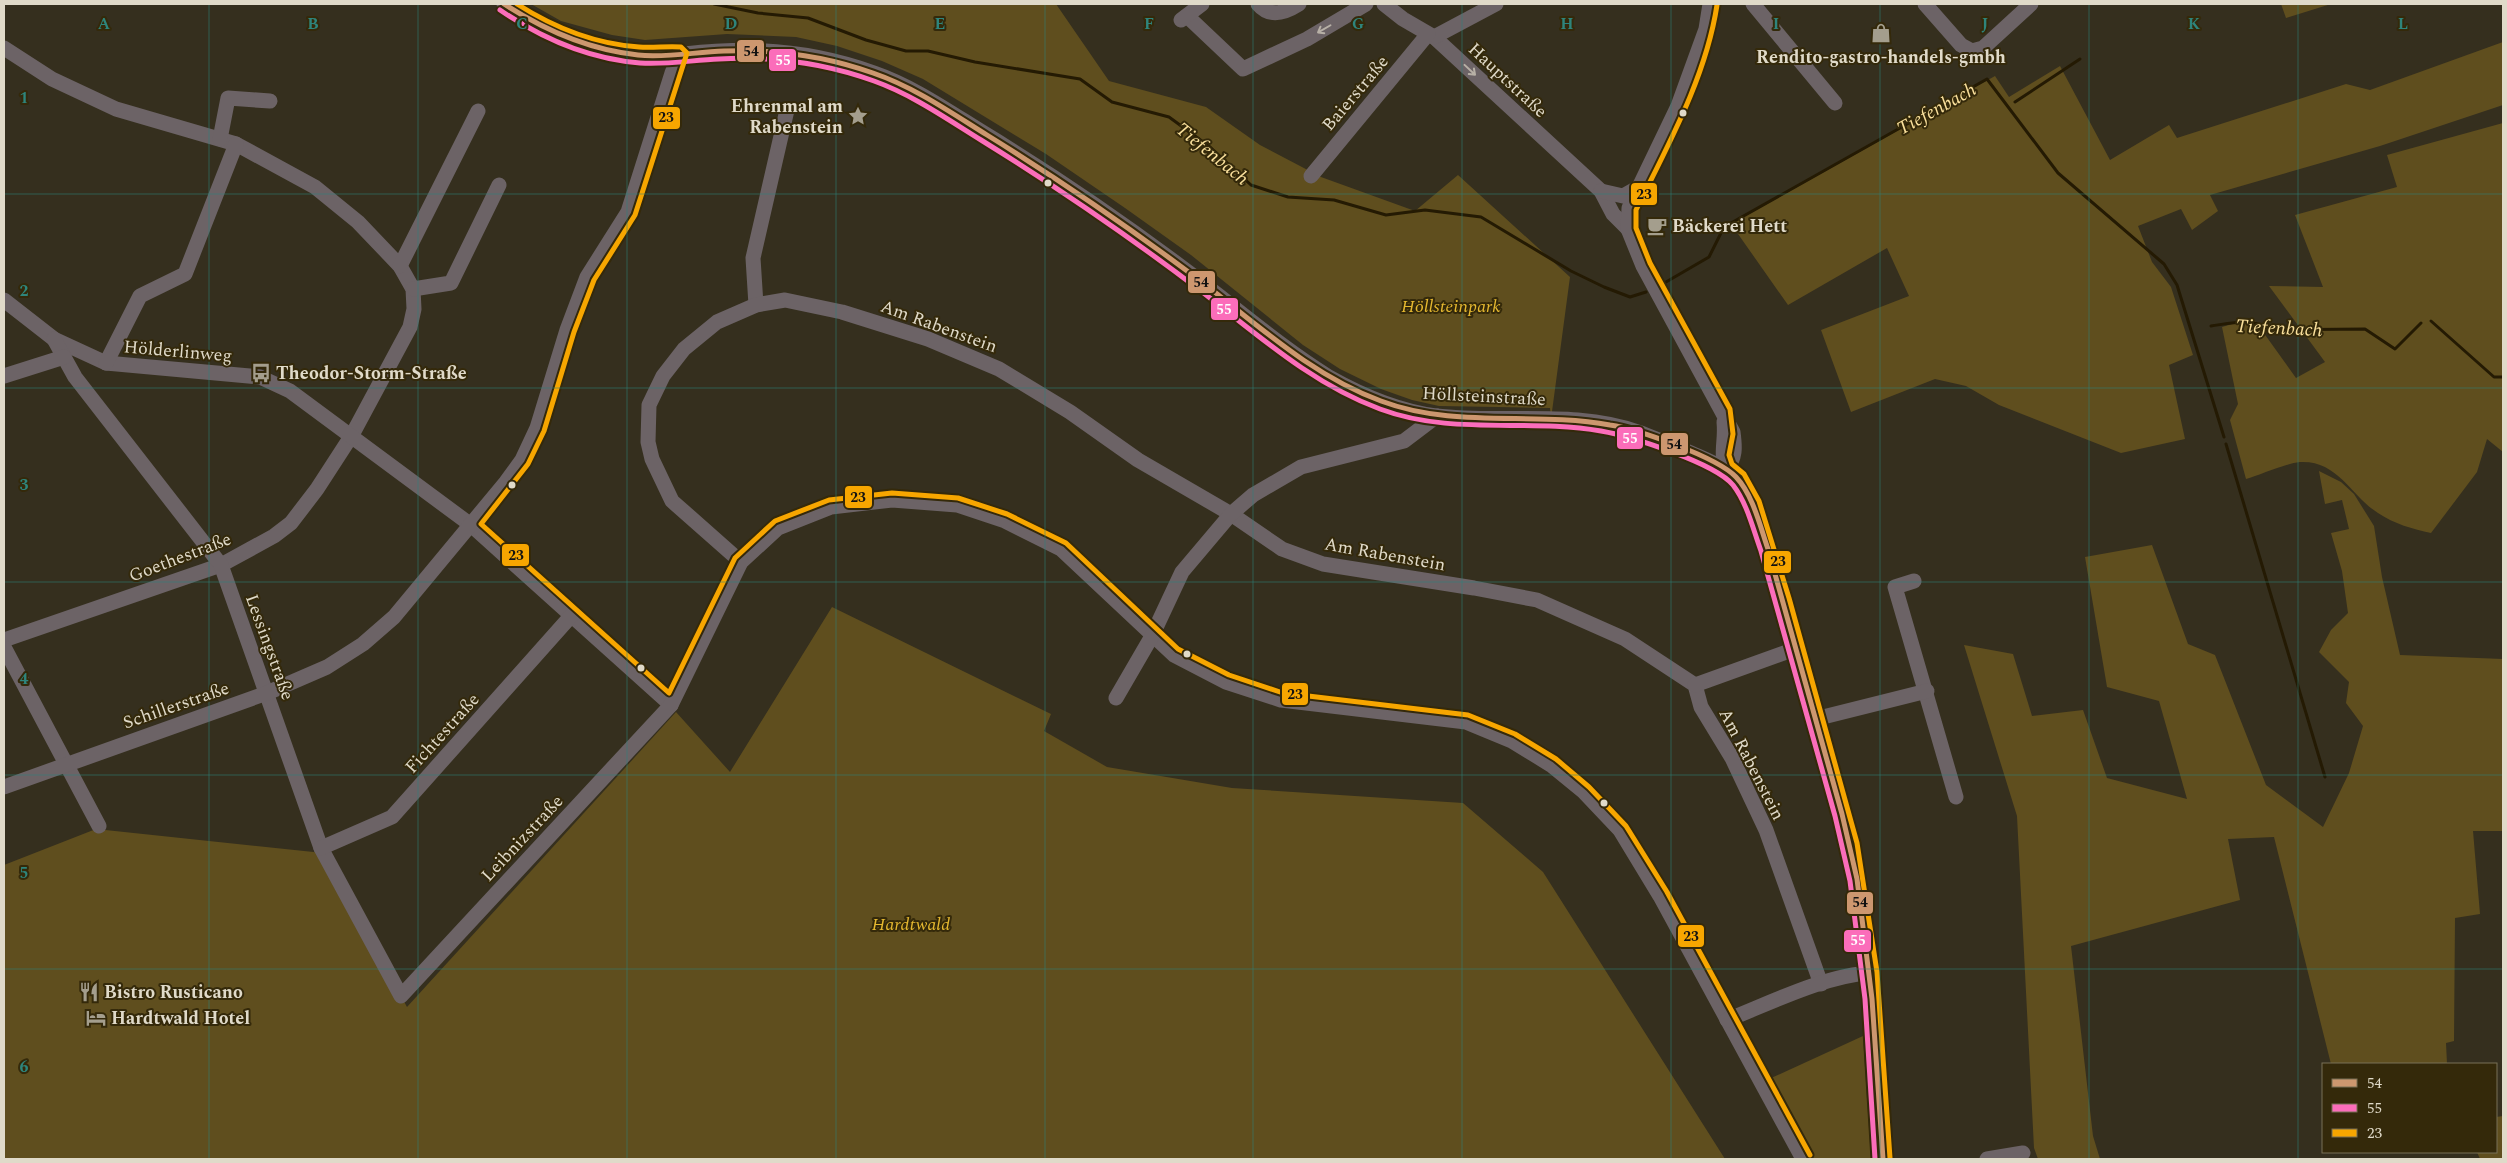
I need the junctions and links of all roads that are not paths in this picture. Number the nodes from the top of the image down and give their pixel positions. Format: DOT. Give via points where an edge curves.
graph roads {
  1 [pos="504,4"];
  2 [pos="1202,4"];
  3 [pos="1258,4"];
  4 [pos="1299,4"];
  5 [pos="1366,4"];
  6 [pos="1384,4"];
  7 [pos="1496,4"];
  8 [pos="1710,4"];
  9 [pos="1925,4"];
  10 [pos="2031,4"];
  11 [pos="1759,6"];
  12 [pos="1431,36"];
  13 [pos="4,48"];
  14 [pos="680,54"];
  15 [pos="270,101"];
  16 [pos="1835,103"];
  17 [pos="787,110"];
  18 [pos="478,111"];
  19 [pos="220,139"];
  20 [pos="236,144"];
  21 [pos="1311,176"];
  22 [pos="499,185"];
  23 [pos="1639,188"];
  24 [pos="1601,191"];
  25 [pos="1628,229"];
  26 [pos="400,266"];
  27 [pos="413,290"];
  28 [pos="4,300"];
  29 [pos="756,305"];
  30 [pos="54,339"];
  31 [pos="64,357"];
  32 [pos="106,364"];
  33 [pos="4,376"];
  34 [pos="1437,416"];
  35 [pos="352,435"];
  36 [pos="1726,469"];
  37 [pos="1231,514"];
  38 [pos="471,525"];
  39 [pos="741,562"];
  40 [pos="220,565"];
  41 [pos="1914,581"];
  42 [pos="571,616"];
  43 [pos="1152,636"];
  44 [pos="4,640"];
  45 [pos="4,647"];
  46 [pos="1795,650"];
  47 [pos="1695,685"];
  48 [pos="1927,691"];
  49 [pos="267,693"];
  50 [pos="1116,698"];
  51 [pos="671,705"];
  52 [pos="1815,719"];
  53 [pos="65,764"];
  54 [pos="4,787"];
  55 [pos="1956,797"];
  56 [pos="99,826"];
  57 [pos="321,848"];
  58 [pos="1870,972"];
  59 [pos="1821,984"];
  60 [pos="401,996"];
  61 [pos="1726,1020"];
  62 [pos="2023,1153"];
  63 [pos="1803,1159"];
  64 [pos="1883,1159"];
  65 [pos="1987,1159"];
  1 -- 14 [label="street, Höllsteinstraße" via="536,24 606,48 640,55"];
  5 -- 2 [label="street, one-way" via="1307,39 1243,69 1184,18"];
  3 -- 4 [label="street" via="1271,14 1290,10"];
  6 -- 12 [label="street, Hauptstraße"];
  7 -- 12 [label="street"];
  8 -- 23 [label="street" via="1706,29 1678,106"];
  9 -- 10 [label="street" via="1962,45 1972,51 1983,48"];
  11 -- 16 [label="street"];
  12 -- 21 [label="street, Baierstraße"];
  12 -- 24 [label="street, Hauptstraße, one-way"];
  13 -- 19 [label="street" via="52,79 116,109"];
  14 -- 34 [label="street, Höllsteinstraße" via="757,50 799,53 840,61 882,75 1042,169 1187,271 1287,349 1333,379 1376,400"];
  14 -- 38 [label="street, Schillerstraße" via="628,212 587,277 537,428 522,460"];
  15 -- 19 [label="street" via="228,98"];
  17 -- 29 [label="street" via="752,258"];
  18 -- 26 [label="street"];
  19 -- 20 [label="street"];
  20 -- 26 [label="street" via="315,187 358,222"];
  20 -- 32 [label="street, Hölderlinweg" via="185,274 140,296"];
  22 -- 27 [label="street" via="451,283"];
  23 -- 24 [label="street" via="1623,196"];
  23 -- 25 [label="street" via="1629,208"];
  24 -- 25 [label="street, Hauptstraße" via="1613,214"];
  25 -- 36 [label="street" via="1643,266 1723,411 1726,434 1721,456"];
  26 -- 27 [label="street"];
  27 -- 35 [label="street" via="414,309 410,327"];
  28 -- 30 [label="street, Hölderlinweg"];
  29 -- 37 [label="street, Am Rabenstein" via="785,300 842,312 928,339 1000,369 1070,412 1138,460"];
  29 -- 39 [label="street, Am Rabenstein" via="718,322 684,348 649,404 648,442 652,459 672,501"];
  30 -- 31 [label="street, Lessingstraße"];
  30 -- 32 [label="street, Hölderlinweg"];
  31 -- 33 [label="street"];
  31 -- 40 [label="street, Lessingstraße" via="75,378"];
  32 -- 35 [label="street, Hölderlinweg" via="260,377 290,391"];
  34 -- 36 [label="street, Höllsteinstraße" via="1551,419 1618,426"];
  34 -- 37 [label="street" via="1404,441 1301,467 1253,495"];
  35 -- 38 [label="street, Hölderlinweg"];
  35 -- 40 [label="street, Goethestraße" via="310,501 291,523 274,536"];
  36 -- 46 [label="street" via="1738,478 1752,503"];
  37 -- 43 [label="street" via="1182,572"];
  37 -- 47 [label="street, Am Rabenstein" via="1282,549 1323,564 1537,600 1625,639"];
  38 -- 42 [label="street, Hölderlinweg"];
  38 -- 49 [label="street, Schillerstraße" via="394,617 363,644 327,667"];
  39 -- 43 [label="street" via="778,528 831,507 892,500 957,505 1005,521 1061,549"];
  39 -- 51 [label="street, Leibnizstraße"];
  40 -- 44 [label="street, Goethestraße"];
  40 -- 49 [label="street, Lessingstraße"];
  41 -- 48 [label="street" via="1895,587"];
  42 -- 51 [label="street, Hölderlinweg"];
  42 -- 57 [label="street, Fichtestraße" via="392,817"];
  43 -- 50 [label="street"];
  43 -- 61 [label="street" via="1174,655 1226,682 1281,700 1466,722 1512,741 1550,765 1584,792 1620,830 1660,896"];
  45 -- 53 [label="street"];
  46 -- 47 [label="street"];
  46 -- 52 [label="street"];
  47 -- 59 [label="street, Am Rabenstein" via="1701,707 1732,758 1766,830"];
  48 -- 52 [label="street"];
  48 -- 55 [label="street"];
  49 -- 53 [label="street, Schillerstraße"];
  49 -- 57 [label="street, Lessingstraße"];
  51 -- 60 [label="street, Leibnizstraße"];
  52 -- 58 [label="street" via="1850,844"];
  53 -- 54 [label="street, Schillerstraße"];
  53 -- 56 [label="street"];
  57 -- 60 [label="street, Lessingstraße"];
  58 -- 59 [label="street"];
  58 -- 64 [label="street"];
  59 -- 61 [label="street"];
  61 -- 63 [label="street"];
  62 -- 65 [label="street"];
}
